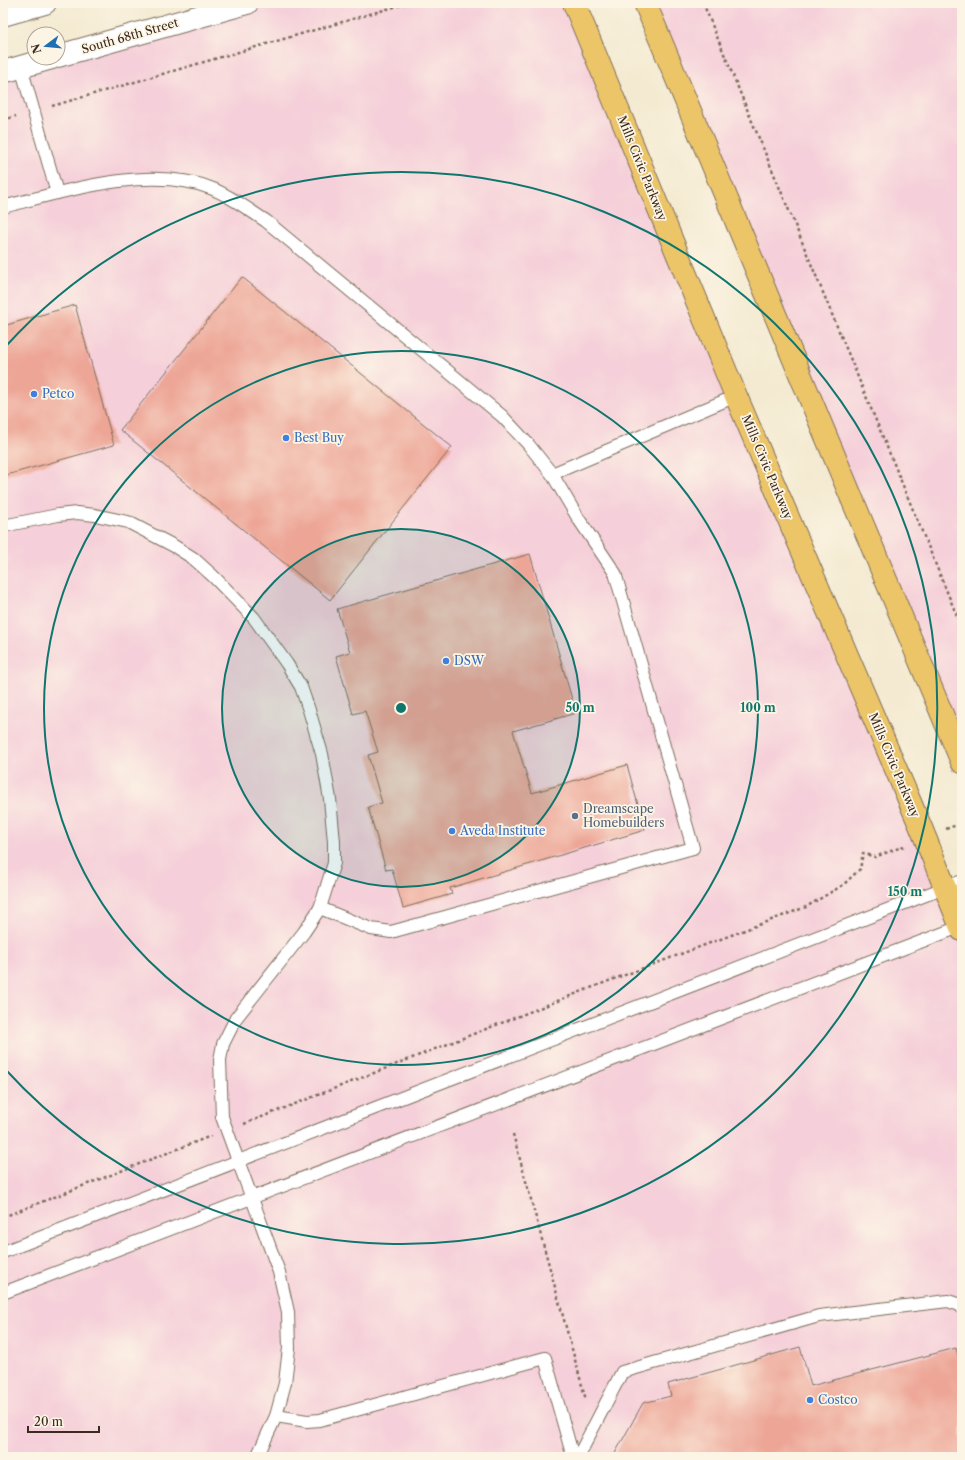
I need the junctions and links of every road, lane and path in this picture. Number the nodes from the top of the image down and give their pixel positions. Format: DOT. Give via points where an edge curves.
graph roads {
  1 [pos="45,3"];
  2 [pos="247,3"];
  3 [pos="408,3"];
  4 [pos="574,3"];
  5 [pos="645,3"];
  6 [pos="703,3"];
  7 [pos="3,15"];
  8 [pos="66,54"];
  9 [pos="26,65"];
  10 [pos="12,69"];
  11 [pos="33,111"];
  12 [pos="3,120"];
  13 [pos="57,193"];
  14 [pos="3,207"];
  15 [pos="736,396"];
  16 [pos="552,474"];
  17 [pos="3,526"];
  18 [pos="962,628"];
  19 [pos="962,762"];
  20 [pos="876,857"];
  21 [pos="953,884"];
  22 [pos="320,908"];
  23 [pos="962,927"];
  24 [pos="261,1117"];
  25 [pos="513,1134"];
  26 [pos="197,1141"];
  27 [pos="237,1161"];
  28 [pos="251,1198"];
  29 [pos="3,1217"];
  30 [pos="3,1252"];
  31 [pos="3,1293"];
  32 [pos="962,1308"];
  33 [pos="276,1416"];
  34 [pos="594,1426"];
  35 [pos="257,1457"];
  36 [pos="573,1457"];
  37 [pos="578,1457"];
  1 -- 7 [label="street"];
  2 -- 8 [label="street, South 68th Street"];
  3 -- 11 [label="path"];
  4 -- 15 [label="main road, Mills Civic Parkway"];
  5 -- 19 [label="main road"];
  6 -- 18 [label="path"];
  9 -- 10 [label="street"];
  10 -- 11 [label="lane"];
  11 -- 12 [label="path"];
  11 -- 13 [label="lane"];
  13 -- 14 [label="lane"];
  13 -- 16 [label="lane" via="90,185 160,180 188,182 213,189 242,205 266,220 502,416"];
  15 -- 16 [label="lane"];
  15 -- 21 [label="main road, Mills Civic Parkway"];
  16 -- 22 [label="lane" via="615,573 693,848 391,932 370,929"];
  17 -- 22 [label="lane" via="77,513 128,522 193,558 254,618 301,687 322,754 329,792 334,862"];
  20 -- 24 [label="path" via="863,853 860,869 843,885 806,907"];
  21 -- 23 [label="main road, Mills Civic Parkway"];
  21 -- 27 [label="lane"];
  22 -- 27 [label="lane" via="236,1018 223,1044 220,1060 222,1117"];
  23 -- 28 [label="lane"];
  25 -- 34 [label="path"];
  26 -- 29 [label="path"];
  27 -- 28 [label="lane"];
  27 -- 30 [label="lane"];
  28 -- 31 [label="lane"];
  28 -- 33 [label="lane" via="278,1272 288,1312 289,1348 285,1383"];
  32 -- 34 [label="lane" via="948,1301 820,1316 622,1372"];
  33 -- 35 [label="lane"];
  33 -- 36 [label="lane" via="307,1421 320,1420 545,1358"];
  34 -- 37 [label="lane"];
}
